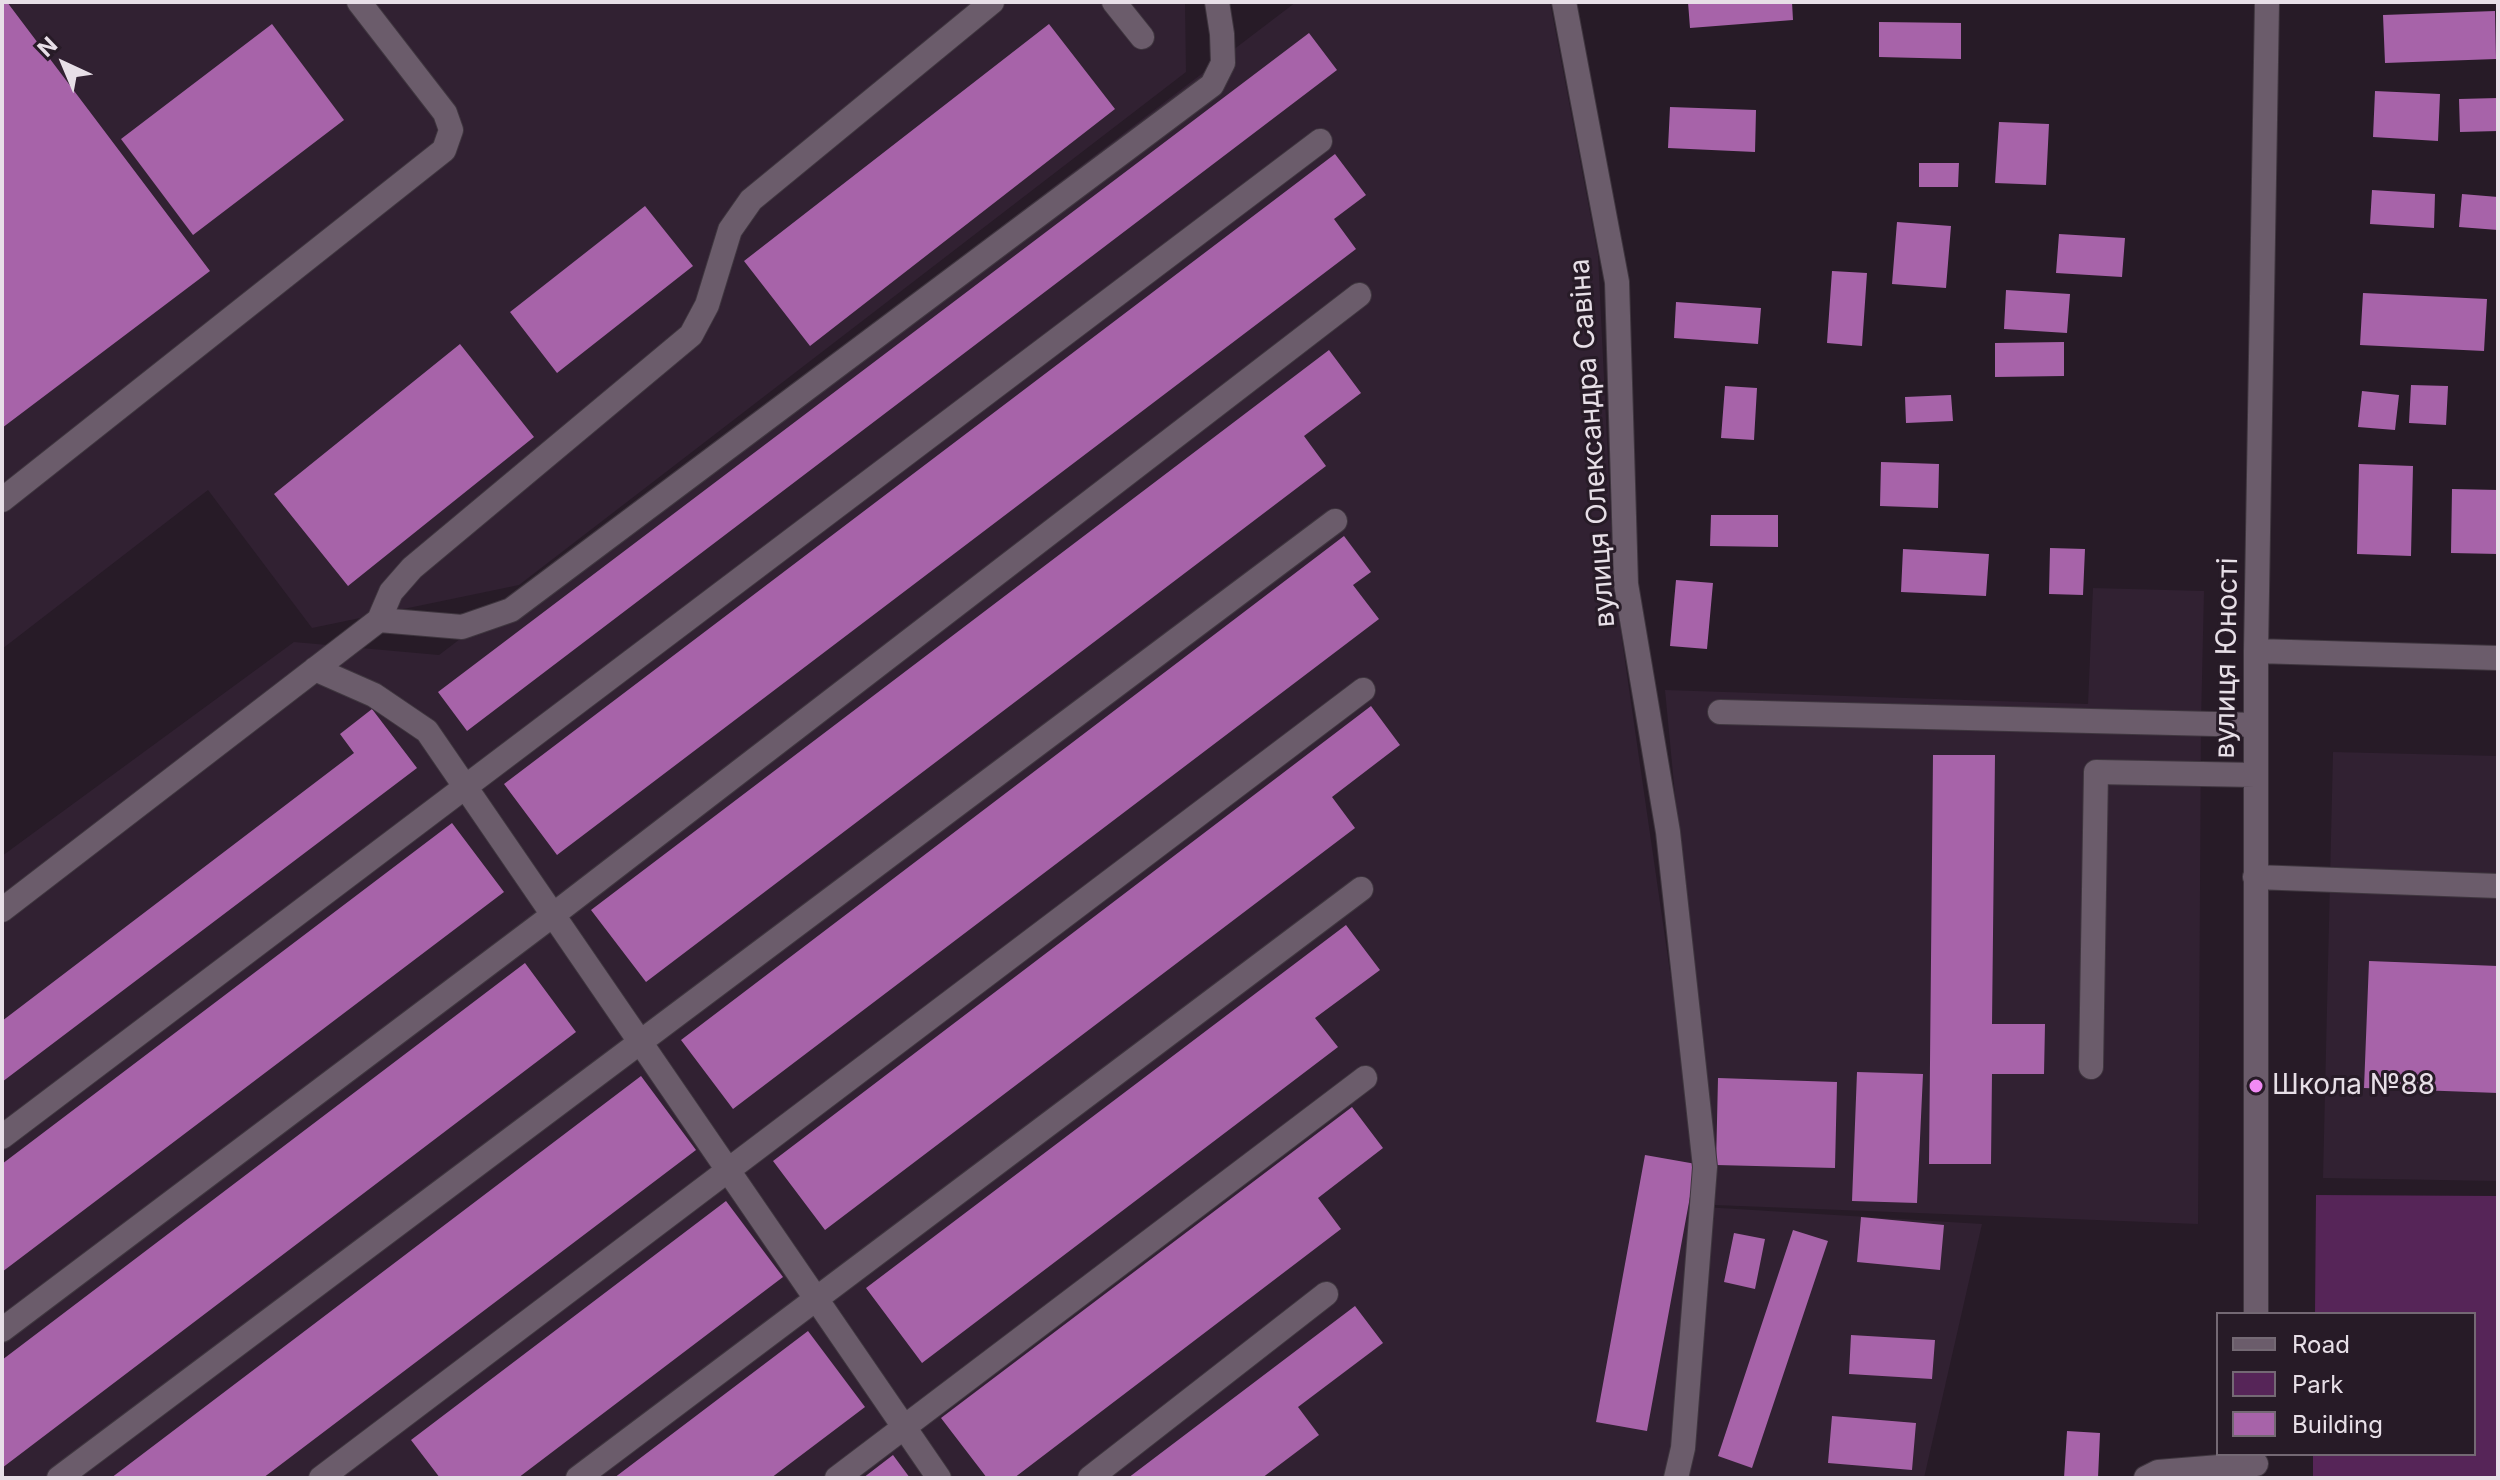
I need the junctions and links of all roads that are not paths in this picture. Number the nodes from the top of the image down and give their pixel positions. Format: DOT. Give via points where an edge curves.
graph roads {
  1 [pos="359,2"];
  2 [pos="992,2"];
  3 [pos="1114,2"];
  4 [pos="1217,2"];
  5 [pos="1564,2"];
  6 [pos="2267,2"];
  7 [pos="1142,37"];
  8 [pos="1320,141"];
  9 [pos="1359,295"];
  10 [pos="2,500"];
  11 [pos="1335,521"];
  12 [pos="379,620"];
  13 [pos="2256,651"];
  14 [pos="2498,658"];
  15 [pos="315,669"];
  16 [pos="1363,690"];
  17 [pos="1720,712"];
  18 [pos="2256,725"];
  19 [pos="2255,775"];
  20 [pos="465,787"];
  21 [pos="2255,877"];
  22 [pos="2498,886"];
  23 [pos="1361,889"];
  24 [pos="2,910"];
  25 [pos="553,915"];
  26 [pos="640,1043"];
  27 [pos="2091,1067"];
  28 [pos="1365,1078"];
  29 [pos="2,1137"];
  30 [pos="729,1170"];
  31 [pos="1326,1294"];
  32 [pos="816,1299"];
  33 [pos="2256,1312"];
  34 [pos="2,1330"];
  35 [pos="904,1427"];
  36 [pos="2256,1465"];
  37 [pos="59,1478"];
  38 [pos="321,1478"];
  39 [pos="578,1478"];
  40 [pos="837,1478"];
  41 [pos="939,1478"];
  42 [pos="1090,1478"];
  43 [pos="1676,1478"];
  44 [pos="2146,1478"];
  1 -- 10 [label="street" via="445,113 451,130 444,150"];
  2 -- 12 [label="street" via="751,200 730,230 707,305 691,335 412,568 391,592"];
  3 -- 7 [label="street"];
  4 -- 12 [label="street" via="1223,63 1212,85 511,610 462,627"];
  5 -- 43 [label="street, вулиця Олександра Савіна" via="1617,282 1626,584 1668,832 1705,1167 1683,1448"];
  6 -- 13 [label="street, вулиця Юності"];
  8 -- 20 [label="street"];
  9 -- 25 [label="street"];
  11 -- 26 [label="street"];
  12 -- 15 [label="street"];
  13 -- 14 [label="street"];
  13 -- 18 [label="street, вулиця Юності"];
  15 -- 20 [label="street" via="374,695 427,731"];
  15 -- 24 [label="street"];
  16 -- 30 [label="street"];
  17 -- 18 [label="street"];
  18 -- 19 [label="street, вулиця Юності"];
  19 -- 21 [label="street, вулиця Юності"];
  19 -- 27 [label="street" via="2096,772"];
  20 -- 25 [label="street"];
  20 -- 29 [label="street"];
  21 -- 22 [label="street"];
  21 -- 33 [label="street, вулиця Юності"];
  23 -- 32 [label="street"];
  25 -- 26 [label="street"];
  25 -- 34 [label="street"];
  26 -- 30 [label="street"];
  26 -- 37 [label="street"];
  28 -- 35 [label="street"];
  30 -- 32 [label="street"];
  30 -- 38 [label="street"];
  31 -- 42 [label="street"];
  32 -- 35 [label="street"];
  32 -- 39 [label="street"];
  35 -- 40 [label="street"];
  35 -- 41 [label="street"];
  36 -- 44 [label="street" via="2158,1472"];
}
